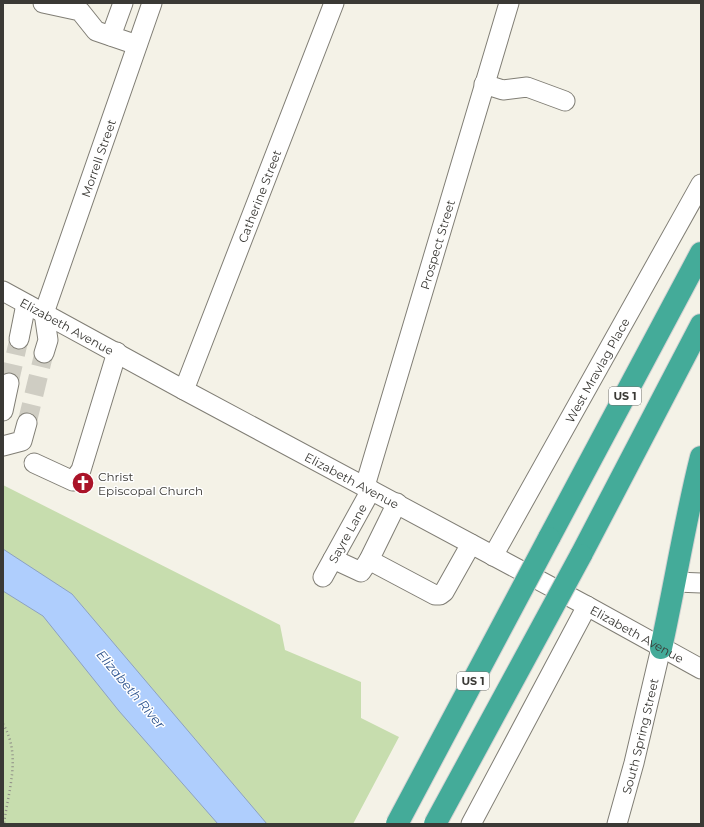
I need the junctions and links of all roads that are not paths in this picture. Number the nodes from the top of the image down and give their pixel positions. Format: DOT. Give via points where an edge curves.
graph roads {
  1 [pos="43,3"];
  2 [pos="122,3"];
  3 [pos="152,3"];
  4 [pos="334,3"];
  5 [pos="508,3"];
  6 [pos="111,36"];
  7 [pos="137,45"];
  8 [pos="484,84"];
  9 [pos="566,100"];
  10 [pos="701,184"];
  11 [pos="701,253"];
  12 [pos="3,293"];
  13 [pos="26,304"];
  14 [pos="44,313"];
  15 [pos="701,325"];
  16 [pos="19,339"];
  17 [pos="117,352"];
  18 [pos="44,353"];
  19 [pos="10,383"];
  20 [pos="184,390"];
  21 [pos="3,411"];
  22 [pos="27,423"];
  23 [pos="3,446"];
  24 [pos="701,457"];
  25 [pos="34,463"];
  26 [pos="368,488"];
  27 [pos="396,503"];
  28 [pos="471,544"];
  29 [pos="493,556"];
  30 [pos="333,559"];
  31 [pos="369,560"];
  32 [pos="324,577"];
  33 [pos="676,582"];
  34 [pos="701,583"];
  35 [pos="587,606"];
  36 [pos="662,648"];
  37 [pos="701,669"];
  38 [pos="397,824"];
  39 [pos="435,824"];
  40 [pos="472,824"];
  41 [pos="617,824"];
  1 -- 6 [label="street" via="80,11 96,32"];
  2 -- 6 [label="street"];
  3 -- 7 [label="street, Morrell Street"];
  4 -- 20 [label="street, Catherine Street"];
  5 -- 8 [label="street, Prospect Street"];
  6 -- 7 [label="street"];
  7 -- 14 [label="street, Morrell Street"];
  8 -- 9 [label="street" via="504,90 527,87"];
  8 -- 26 [label="street, Prospect Street"];
  10 -- 29 [label="street, West Mravlag Place"];
  11 -- 38 [label="highway, US 1, bridge"];
  12 -- 13 [label="street, Elizabeth Avenue"];
  13 -- 14 [label="street, Elizabeth Avenue"];
  13 -- 16 [label="street"];
  14 -- 17 [label="street, Elizabeth Avenue"];
  14 -- 18 [label="street" via="48,340"];
  15 -- 39 [label="highway, US 1, bridge" via="581,555"];
  17 -- 20 [label="street, Elizabeth Avenue"];
  17 -- 25 [label="street" via="80,470 73,481"];
  19 -- 21 [label="street"];
  20 -- 26 [label="street, Elizabeth Avenue"];
  22 -- 23 [label="street" via="22,441"];
  24 -- 33 [label="highway" via="691,496"];
  26 -- 27 [label="street, Elizabeth Avenue"];
  26 -- 30 [label="street, Sayre Lane"];
  27 -- 28 [label="street, Elizabeth Avenue"];
  27 -- 31 [label="street"];
  28 -- 29 [label="street, Elizabeth Avenue"];
  28 -- 31 [label="street" via="440,595 435,595"];
  29 -- 35 [label="street, Elizabeth Avenue"];
  30 -- 31 [label="street" via="361,572"];
  30 -- 32 [label="street, Sayre Lane"];
  33 -- 34 [label="street"];
  33 -- 36 [label="highway"];
  35 -- 36 [label="street, Elizabeth Avenue"];
  35 -- 40 [label="street"];
  36 -- 37 [label="street, Elizabeth Avenue"];
  36 -- 41 [label="street, South Spring Street"];
}
